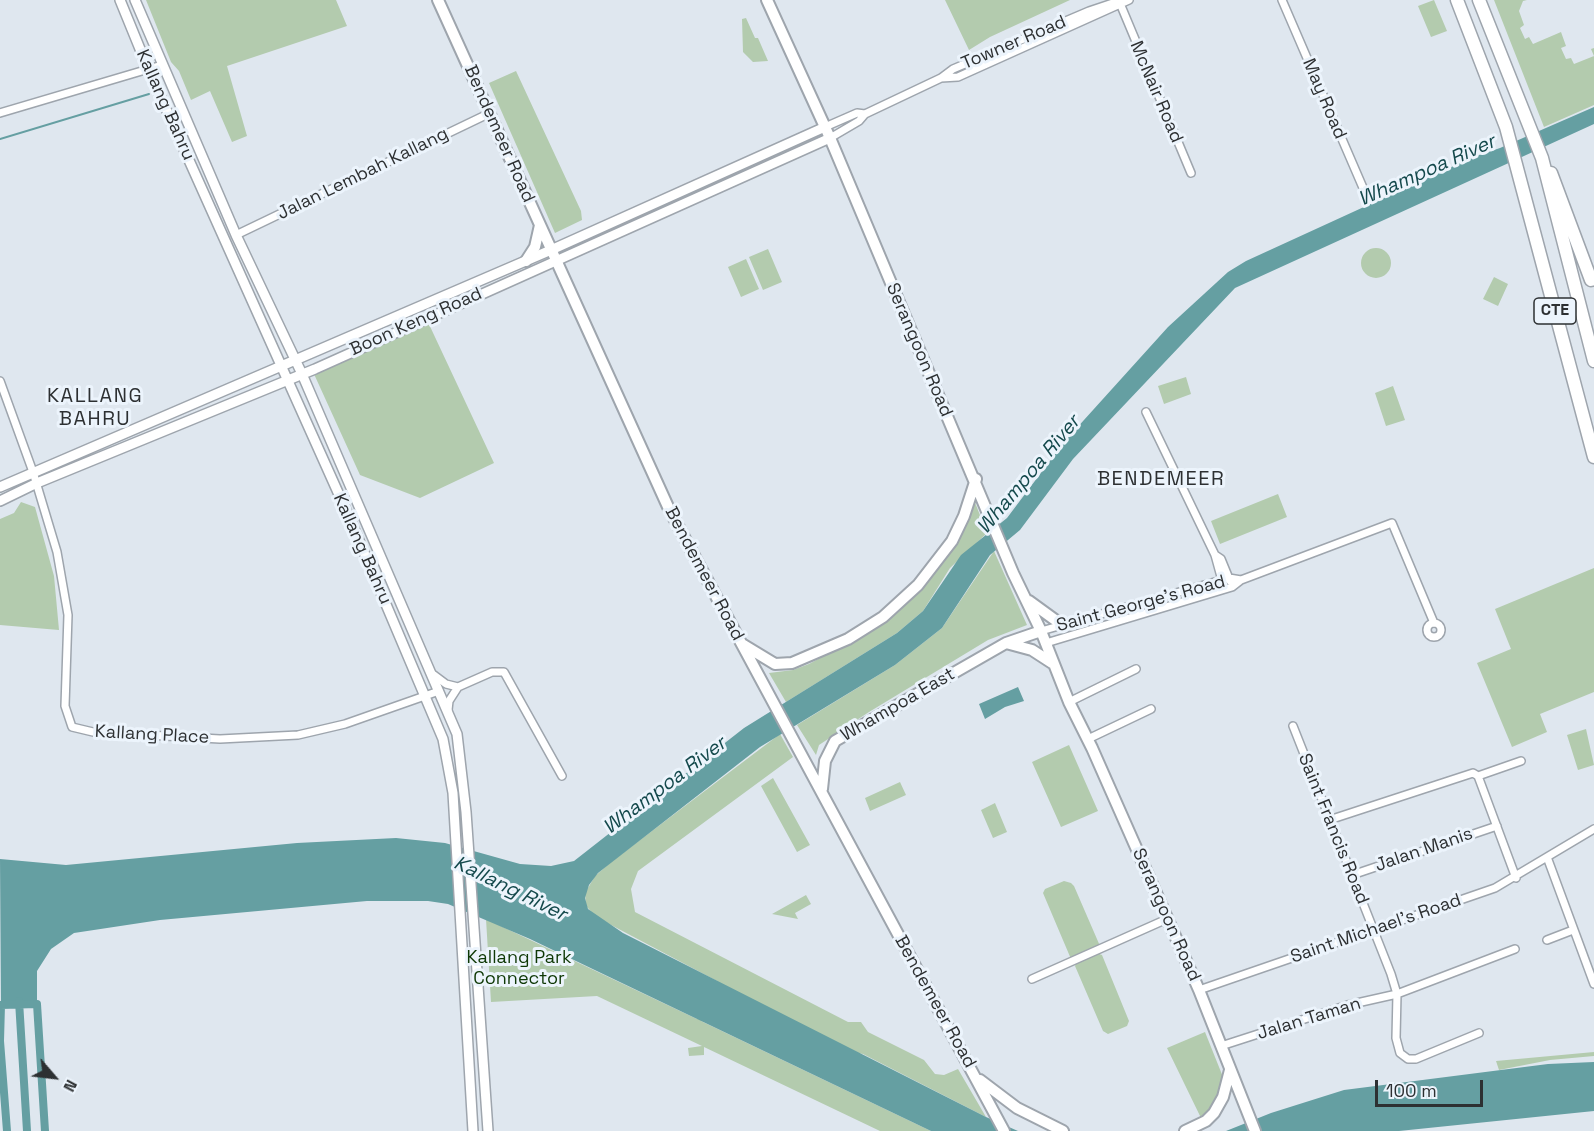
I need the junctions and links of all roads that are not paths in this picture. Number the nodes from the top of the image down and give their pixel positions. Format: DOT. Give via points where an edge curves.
graph roads {
  1 [pos="120,0"];
  2 [pos="135,0"];
  3 [pos="438,0"];
  4 [pos="767,0"];
  5 [pos="1282,0"];
  6 [pos="1457,0"];
  7 [pos="1480,2"];
  8 [pos="1120,3"];
  9 [pos="162,66"];
  10 [pos="148,71"];
  11 [pos="490,112"];
  12 [pos="0,113"];
  13 [pos="865,114"];
  14 [pos="827,132"];
  15 [pos="1543,162"];
  16 [pos="1191,173"];
  17 [pos="1367,197"];
  18 [pos="540,225"];
  19 [pos="236,235"];
  20 [pos="554,255"];
  21 [pos="526,261"];
  22 [pos="1593,284"];
  23 [pos="1594,361"];
  24 [pos="296,362"];
  25 [pos="281,368"];
  26 [pos="302,374"];
  27 [pos="0,381"];
  28 [pos="287,381"];
  29 [pos="1146,412"];
  30 [pos="1594,457"];
  31 [pos="33,472"];
  32 [pos="976,479"];
  33 [pos="37,483"];
  34 [pos="0,488"];
  35 [pos="0,501"];
  36 [pos="1215,555"];
  37 [pos="1218,568"];
  38 [pos="1226,579"];
  39 [pos="1241,580"];
  40 [pos="1209,584"];
  41 [pos="1229,588"];
  42 [pos="1026,599"];
  43 [pos="1434,623"];
  44 [pos="1062,625"];
  45 [pos="1041,631"];
  46 [pos="1006,643"];
  47 [pos="1046,643"];
  48 [pos="742,644"];
  49 [pos="1054,665"];
  50 [pos="1136,669"];
  51 [pos="433,675"];
  52 [pos="458,687"];
  53 [pos="440,691"];
  54 [pos="427,697"];
  55 [pos="1069,702"];
  56 [pos="1151,709"];
  57 [pos="448,712"];
  58 [pos="1293,726"];
  59 [pos="1088,739"];
  60 [pos="1521,761"];
  61 [pos="562,776"];
  62 [pos="1478,776"];
  63 [pos="822,789"];
  64 [pos="1329,820"];
  65 [pos="1497,826"];
  66 [pos="1594,829"];
  67 [pos="1547,857"];
  68 [pos="1352,875"];
  69 [pos="1515,878"];
  70 [pos="1167,920"];
  71 [pos="1574,930"];
  72 [pos="1375,931"];
  73 [pos="1546,940"];
  74 [pos="1515,950"];
  75 [pos="1032,979"];
  76 [pos="1594,984"];
  77 [pos="1199,990"];
  78 [pos="1397,994"];
  79 [pos="1479,1033"];
  80 [pos="1221,1046"];
  81 [pos="1230,1070"];
  82 [pos="975,1076"];
  83 [pos="474,1131"];
  84 [pos="488,1131"];
  85 [pos="1004,1131"];
  86 [pos="1063,1131"];
  87 [pos="1185,1131"];
  88 [pos="1255,1131"];
  1 -- 10 [label="main road, Kallang Bahru"];
  2 -- 9 [label="main road, Kallang Bahru"];
  3 -- 11 [label="main road, Bendemeer Road"];
  4 -- 14 [label="main road, Serangoon Road"];
  5 -- 17 [label="street, May Road"];
  6 -- 30 [label="highway, CTE" via="1506,127"];
  7 -- 15 [label="highway, CTE"];
  8 -- 13 [label="street, Towner Road" via="953,69"];
  8 -- 16 [label="street, McNair Road"];
  9 -- 10 [label="street"];
  9 -- 19 [label="main road, Kallang Bahru"];
  10 -- 12 [label="street"];
  10 -- 25 [label="main road, Kallang Bahru"];
  11 -- 18 [label="main road, Bendemeer Road"];
  11 -- 19 [label="street, Jalan Lembah Kallang"];
  13 -- 14 [label="street, Towner Road" via="859,121"];
  13 -- 14 [label="street, Towner Road" via="857,113"];
  14 -- 20 [label="main road, Boon Keng Road"];
  14 -- 32 [label="main road, Serangoon Road"];
  15 -- 22 [label="highway" via="1555,180"];
  15 -- 23 [label="highway, CTE"];
  18 -- 20 [label="main road, Bendemeer Road"];
  18 -- 21 [label="main road" via="535,247"];
  19 -- 24 [label="main road, Kallang Bahru"];
  20 -- 21 [label="main road, Boon Keng Road"];
  20 -- 26 [label="main road, Boon Keng Road"];
  20 -- 48 [label="main road, Bendemeer Road" via="669,509"];
  21 -- 24 [label="main road, Boon Keng Road"];
  24 -- 25 [label="main road, Boon Keng Road"];
  24 -- 26 [label="main road, Kallang Bahru"];
  25 -- 28 [label="main road, Kallang Bahru"];
  25 -- 31 [label="main road, Boon Keng Road"];
  26 -- 28 [label="main road, Boon Keng Road"];
  26 -- 51 [label="main road, Kallang Bahru"];
  27 -- 31 [label="street"];
  28 -- 33 [label="main road, Boon Keng Road"];
  28 -- 54 [label="main road, Kallang Bahru"];
  29 -- 36 [label="street"];
  31 -- 33 [label="street"];
  31 -- 34 [label="main road, Boon Keng Road"];
  32 -- 42 [label="main road, Serangoon Road"];
  32 -- 48 [label="main road" via="952,541 918,585 883,617 848,639 792,663 775,664"];
  33 -- 35 [label="main road, Boon Keng Road"];
  33 -- 54 [label="street, Kallang Place" via="68,615 65,706 72,727 93,732 220,739 298,735"];
  36 -- 37 [label="street"];
  36 -- 38 [label="street" via="1221,559"];
  37 -- 38 [label="street"];
  37 -- 40 [label="street"];
  38 -- 39 [label="street, Saint George's Road"];
  38 -- 40 [label="street, Saint George's Road"];
  38 -- 41 [label="street"];
  39 -- 41 [label="street, Saint George's Road"];
  39 -- 43 [label="street, Saint George's Road" via="1392,523"];
  40 -- 44 [label="street, Saint George's Road"];
  41 -- 47 [label="street, Saint George's Road"];
  42 -- 44 [label="main road"];
  42 -- 45 [label="main road, Serangoon Road"];
  44 -- 45 [label="street, Saint George's Road"];
  45 -- 46 [label="main road, Whampoa East"];
  45 -- 47 [label="main road, Serangoon Road"];
  46 -- 49 [label="main road" via="1032,650"];
  46 -- 63 [label="main road, Whampoa East" via="835,741 825,761"];
  47 -- 49 [label="main road, Serangoon Road"];
  48 -- 63 [label="main road, Bendemeer Road"];
  49 -- 55 [label="main road, Serangoon Road"];
  50 -- 55 [label="street"];
  51 -- 52 [label="street"];
  51 -- 53 [label="main road, Kallang Bahru"];
  52 -- 57 [label="street" via="449,701"];
  52 -- 61 [label="street" via="492,672 504,672"];
  53 -- 54 [label="street, Kallang Place"];
  53 -- 57 [label="main road, Kallang Bahru"];
  54 -- 83 [label="main road, Kallang Bahru" via="443,739 453,793"];
  55 -- 59 [label="main road, Serangoon Road"];
  56 -- 59 [label="street"];
  57 -- 84 [label="main road, Kallang Bahru" via="457,734 467,833"];
  58 -- 64 [label="street, Saint Francis Road"];
  59 -- 70 [label="main road, Serangoon Road"];
  60 -- 62 [label="street"];
  62 -- 64 [label="street" via="1467,773"];
  62 -- 65 [label="street"];
  63 -- 82 [label="main road, Bendemeer Road"];
  64 -- 68 [label="street, Saint Francis Road"];
  65 -- 68 [label="street, Jalan Manis"];
  65 -- 69 [label="street"];
  66 -- 67 [label="street, Saint Michael's Road"];
  67 -- 69 [label="street, Saint Michael's Road"];
  67 -- 71 [label="street"];
  68 -- 72 [label="street, Saint Francis Road"];
  69 -- 72 [label="street, Saint Michael's Road"];
  70 -- 75 [label="street"];
  70 -- 77 [label="main road, Serangoon Road"];
  71 -- 73 [label="street"];
  71 -- 76 [label="street"];
  72 -- 77 [label="street, Saint Michael's Road"];
  72 -- 78 [label="street"];
  74 -- 78 [label="street, Jalan Taman"];
  77 -- 80 [label="main road, Serangoon Road"];
  78 -- 79 [label="street" via="1396,1042 1408,1059"];
  78 -- 80 [label="street, Jalan Taman" via="1348,1005"];
  80 -- 81 [label="main road, Serangoon Road"];
  81 -- 87 [label="main road" via="1217,1110 1206,1121"];
  81 -- 88 [label="main road, Serangoon Road"];
  82 -- 85 [label="main road, Bendemeer Road"];
  82 -- 86 [label="main road" via="1017,1108"];
}
